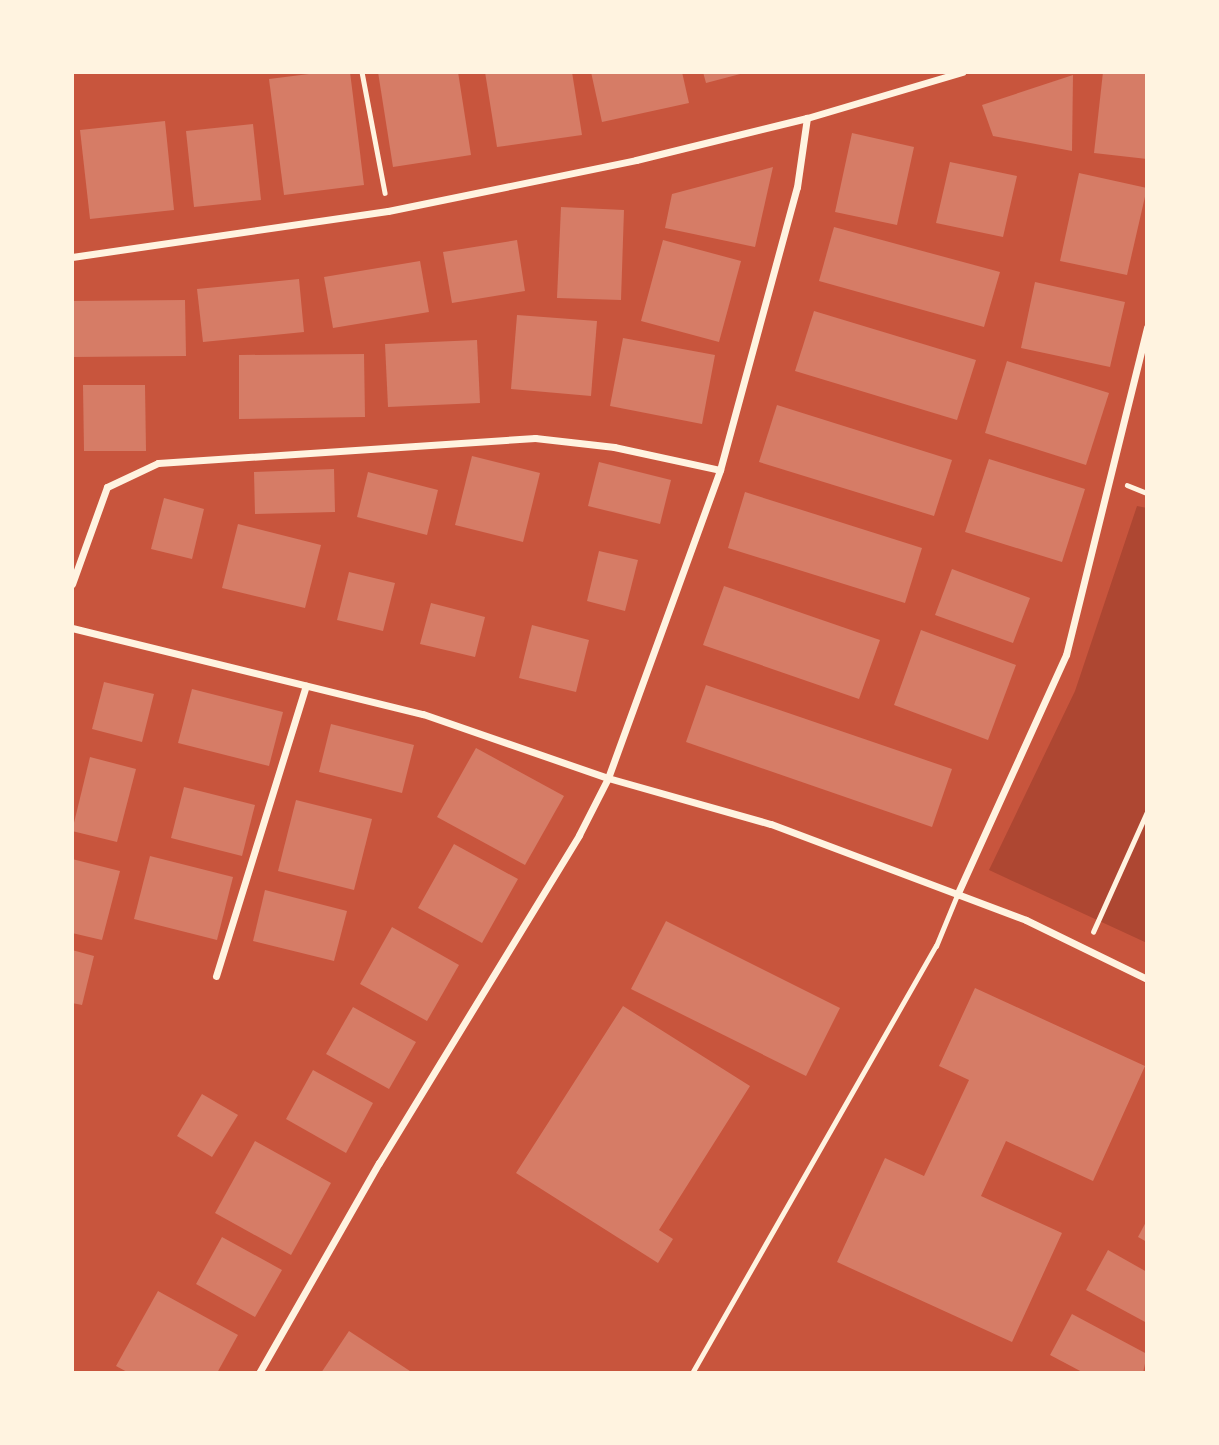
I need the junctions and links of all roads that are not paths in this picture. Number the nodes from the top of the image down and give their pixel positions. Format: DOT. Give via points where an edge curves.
graph roads {
  1 [pos="962,72"];
  2 [pos="807,118"];
  3 [pos="72,257"];
  4 [pos="1147,327"];
  5 [pos="720,470"];
  6 [pos="72,584"];
  7 [pos="72,628"];
  8 [pos="306,685"];
  9 [pos="608,778"];
  10 [pos="957,895"];
  11 [pos="216,976"];
  12 [pos="1147,979"];
  13 [pos="259,1373"];
  14 [pos="692,1373"];
  1 -- 2 [label="street"];
  2 -- 3 [label="street" via="636,160 388,211"];
  2 -- 5 [label="street" via="797,187"];
  4 -- 10 [label="street" via="1066,655"];
  5 -- 6 [label="street" via="614,447 535,438 158,463 107,487"];
  5 -- 9 [label="street"];
  7 -- 8 [label="street"];
  8 -- 9 [label="street" via="423,714"];
  8 -- 11 [label="street"];
  9 -- 10 [label="street" via="771,824"];
  9 -- 13 [label="street" via="579,835 379,1163"];
  10 -- 12 [label="street" via="1026,920"];
  10 -- 14 [label="lane" via="930,957"];
}
